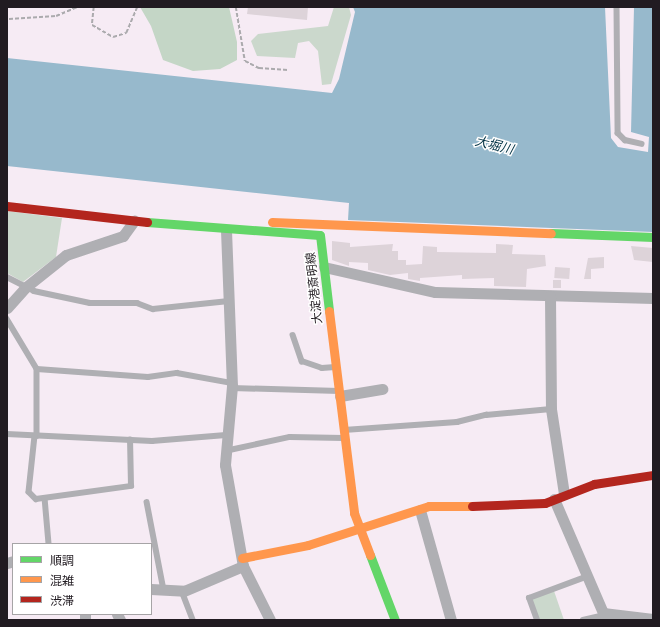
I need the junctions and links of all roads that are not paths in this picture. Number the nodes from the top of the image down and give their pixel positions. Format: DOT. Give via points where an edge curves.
graph roads {
  1 [pos="617,7"];
  2 [pos="642,144"];
  3 [pos="7,206"];
  4 [pos="233,220"];
  5 [pos="134,221"];
  6 [pos="226,230"];
  7 [pos="653,237"];
  8 [pos="324,267"];
  9 [pos="7,277"];
  10 [pos="26,287"];
  11 [pos="550,296"];
  12 [pos="653,298"];
  13 [pos="229,301"];
  14 [pos="7,308"];
  15 [pos="7,319"];
  16 [pos="293,335"];
  17 [pos="337,367"];
  18 [pos="37,369"];
  19 [pos="232,386"];
  20 [pos="382,389"];
  21 [pos="340,393"];
  22 [pos="552,409"];
  23 [pos="7,434"];
  24 [pos="344,434"];
  25 [pos="226,435"];
  26 [pos="36,436"];
  27 [pos="130,440"];
  28 [pos="225,451"];
  29 [pos="653,475"];
  30 [pos="559,496"];
  31 [pos="45,498"];
  32 [pos="147,502"];
  33 [pos="420,510"];
  34 [pos="358,527"];
  35 [pos="49,543"];
  36 [pos="243,562"];
  37 [pos="588,576"];
  38 [pos="152,589"];
  39 [pos="164,590"];
  40 [pos="182,591"];
  41 [pos="605,615"];
  42 [pos="653,619"];
  43 [pos="193,620"];
  44 [pos="270,620"];
  45 [pos="395,620"];
  46 [pos="451,620"];
  47 [pos="537,620"];
  48 [pos="583,620"];
  1 -- 2 [label="lane" via="618,133 625,140"];
  3 -- 5 [label="street, 大淀港斎明線"];
  4 -- 7 [label="street"];
  5 -- 6 [label="street, 大淀港斎明線"];
  5 -- 10 [label="street" via="123,236 66,255"];
  6 -- 8 [label="street, 大淀港斎明線" via="317,234 322,238"];
  6 -- 13 [label="street"];
  8 -- 11 [label="street" via="435,292"];
  8 -- 17 [label="street, 大淀港斎明線"];
  9 -- 10 [label="lane"];
  10 -- 13 [label="lane" via="90,303 136,303 153,309"];
  10 -- 14 [label="street"];
  11 -- 12 [label="street"];
  11 -- 22 [label="street"];
  13 -- 19 [label="street"];
  15 -- 18 [label="lane"];
  16 -- 17 [label="lane" via="302,361 322,368"];
  17 -- 21 [label="street, 大淀港斎明線"];
  18 -- 19 [label="lane" via="148,377 177,374"];
  18 -- 26 [label="lane"];
  19 -- 21 [label="lane"];
  19 -- 25 [label="street"];
  20 -- 21 [label="street"];
  21 -- 24 [label="street, 大淀港斎明線"];
  22 -- 24 [label="lane"];
  22 -- 30 [label="street"];
  23 -- 26 [label="lane"];
  24 -- 28 [label="lane" via="295,436"];
  24 -- 34 [label="street, 大淀港斎明線"];
  25 -- 27 [label="lane"];
  25 -- 28 [label="street"];
  26 -- 27 [label="lane"];
  26 -- 31 [label="lane" via="29,492 32,498"];
  27 -- 31 [label="lane" via="131,486"];
  28 -- 36 [label="street" via="228,490"];
  29 -- 30 [label="street" via="594,484"];
  30 -- 33 [label="street" via="517,507 446,504"];
  30 -- 37 [label="street"];
  31 -- 35 [label="lane"];
  32 -- 39 [label="lane"];
  33 -- 34 [label="street"];
  33 -- 46 [label="street"];
  34 -- 36 [label="street" via="308,545"];
  34 -- 45 [label="street, 大淀港斎明線"];
  36 -- 40 [label="street"];
  36 -- 44 [label="street"];
  37 -- 41 [label="street"];
  37 -- 47 [label="lane" via="529,598"];
  38 -- 39 [label="street"];
  39 -- 40 [label="street"];
  40 -- 43 [label="lane"];
  41 -- 42 [label="street"];
  41 -- 48 [label="lane"];
}
